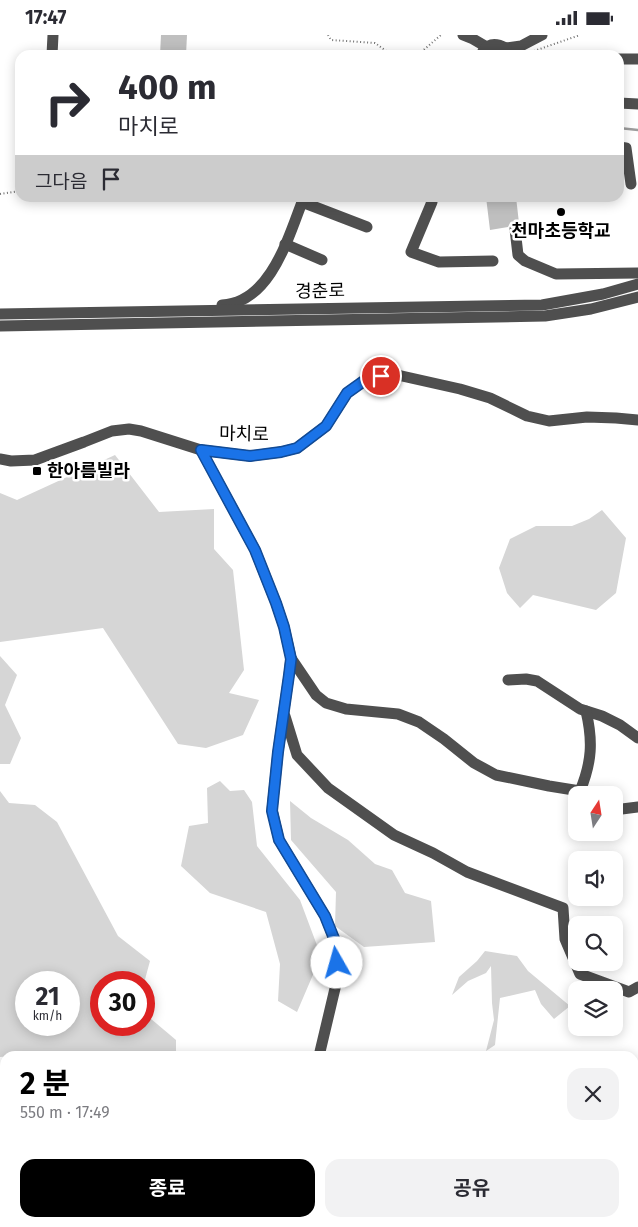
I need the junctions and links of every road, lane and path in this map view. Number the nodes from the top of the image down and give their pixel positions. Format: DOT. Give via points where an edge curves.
graph roads {
  1 [pos="53,35"];
  2 [pos="328,35"];
  3 [pos="440,35"];
  4 [pos="463,35"];
  5 [pos="542,35"];
  6 [pos="580,35"];
  7 [pos="52,50"];
  8 [pos="385,50"];
  9 [pos="423,50"];
  10 [pos="483,50"];
  11 [pos="484,50"];
  12 [pos="505,50"];
  13 [pos="510,50"];
  14 [pos="538,50"];
  15 [pos="624,59"];
  16 [pos="638,59"];
  17 [pos="624,103"];
  18 [pos="638,104"];
  19 [pos="624,148"];
  20 [pos="630,184"];
  21 [pos="15,192"];
  22 [pos="0,194"];
  23 [pos="302,202"];
  24 [pos="308,202"];
  25 [pos="432,202"];
  26 [pos="367,227"];
  27 [pos="514,229"];
  28 [pos="285,244"];
  29 [pos="322,261"];
  30 [pos="493,261"];
  31 [pos="638,273"];
  32 [pos="638,284"];
  33 [pos="638,297"];
  34 [pos="131,312"];
  35 [pos="0,313"];
  36 [pos="0,326"];
  37 [pos="638,421"];
  38 [pos="201,450"];
  39 [pos="0,459"];
  40 [pos="291,659"];
  41 [pos="508,679"];
  42 [pos="586,711"];
  43 [pos="284,713"];
  44 [pos="638,738"];
  45 [pos="583,786"];
  46 [pos="568,790"];
  47 [pos="638,807"];
  48 [pos="623,809"];
  49 [pos="638,987"];
  50 [pos="320,1051"];
  1 -- 7 [label="street"];
  2 -- 8 [label="path" via="331,40 375,43"];
  3 -- 9 [label="path"];
  4 -- 10 [label="street" via="485,46"];
  5 -- 13 [label="street"];
  6 -- 14 [label="path"];
  11 -- 12 [label="street" via="496,44"];
  15 -- 16 [label="street"];
  17 -- 18 [label="street"];
  19 -- 20 [label="street"];
  21 -- 22 [label="path"];
  23 -- 28 [label="street"];
  24 -- 26 [label="street"];
  25 -- 30 [label="street" via="411,252 439,262"];
  27 -- 31 [label="street" via="518,255 556,274"];
  28 -- 29 [label="street"];
  28 -- 34 [label="street" via="270,275 245,299 231,305"];
  32 -- 34 [label="street, 경춘로" via="542,305"];
  33 -- 36 [label="street, 경춘로" via="545,316"];
  34 -- 35 [label="street, 경춘로"];
  37 -- 38 [label="street, 마치로" via="587,417 549,421 528,416 490,398 393,374 368,378 347,393 326,426 297,448 250,456"];
  38 -- 39 [label="street, 마치로" via="129,429 112,431 35,460"];
  38 -- 40 [label="street" via="255,550 281,619"];
  40 -- 43 [label="street"];
  40 -- 46 [label="street" via="316,695 326,703 346,709 398,714 419,722 474,763 496,775"];
  41 -- 42 [label="street" via="537,681"];
  42 -- 44 [label="street" via="620,725"];
  42 -- 45 [label="street" via="590,727 590,758"];
  43 -- 49 [label="street" via="297,755 328,788 394,835 467,871 563,908 565,939 580,974 629,992"];
  43 -- 50 [label="street" via="272,811 279,840 325,916 337,946 337,980"];
  47 -- 48 [label="street"];
}
